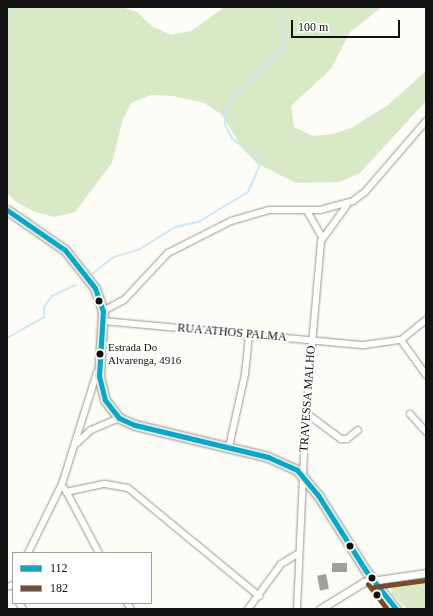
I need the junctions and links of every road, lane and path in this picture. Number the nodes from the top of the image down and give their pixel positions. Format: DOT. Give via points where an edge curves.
graph roads {
  1 [pos="426,121"];
  2 [pos="346,205"];
  3 [pos="7,210"];
  4 [pos="307,211"];
  5 [pos="322,237"];
  6 [pos="103,316"];
  7 [pos="426,320"];
  8 [pos="249,335"];
  9 [pos="401,340"];
  10 [pos="313,341"];
  11 [pos="99,364"];
  12 [pos="426,375"];
  13 [pos="306,413"];
  14 [pos="410,414"];
  15 [pos="119,418"];
  16 [pos="358,430"];
  17 [pos="426,432"];
  18 [pos="76,444"];
  19 [pos="229,447"];
  20 [pos="303,475"];
  21 [pos="62,484"];
  22 [pos="66,492"];
  23 [pos="28,552"];
  24 [pos="98,552"];
  25 [pos="299,553"];
  26 [pos="426,573"];
  27 [pos="373,580"];
  28 [pos="259,596"];
  29 [pos="248,609"];
  30 [pos="297,609"];
  31 [pos="320,609"];
  32 [pos="396,609"];
  1 -- 2 [label="street" via="365,192"];
  2 -- 4 [label="street"];
  2 -- 5 [label="street"];
  3 -- 6 [label="main road" via="65,250 95,288"];
  4 -- 5 [label="street"];
  4 -- 6 [label="street" via="269,210 249,214 188,240 168,253 124,300"];
  5 -- 10 [label="street, TRAVESSA MALHO"];
  6 -- 8 [label="street, RUA ATHOS PALMA"];
  6 -- 11 [label="main road"];
  7 -- 9 [label="street"];
  8 -- 10 [label="street, RUA ATHOS PALMA"];
  8 -- 19 [label="street" via="245,374"];
  9 -- 10 [label="street, RUA ATHOS PALMA" via="364,345"];
  9 -- 12 [label="street"];
  10 -- 13 [label="street, TRAVESSA MALHO"];
  11 -- 15 [label="main road" via="105,400"];
  11 -- 18 [label="street"];
  13 -- 16 [label="street" via="341,439 347,439"];
  13 -- 20 [label="street, TRAVESSA MALHO"];
  14 -- 17 [label="street"];
  15 -- 18 [label="street" via="91,430"];
  15 -- 19 [label="main road" via="135,425"];
  18 -- 21 [label="street"];
  19 -- 20 [label="main road" via="284,463"];
  20 -- 25 [label="street, TRAVESSA MALHO"];
  20 -- 27 [label="main road"];
  21 -- 22 [label="street"];
  21 -- 23 [label="street"];
  22 -- 24 [label="street"];
  22 -- 28 [label="street" via="105,484 128,488"];
  25 -- 28 [label="street" via="281,564"];
  25 -- 30 [label="street, TRAVESSA MALHO"];
  26 -- 27 [label="street"];
  27 -- 31 [label="street" via="355,585"];
  27 -- 32 [label="main road"];
  28 -- 29 [label="street"];
}
